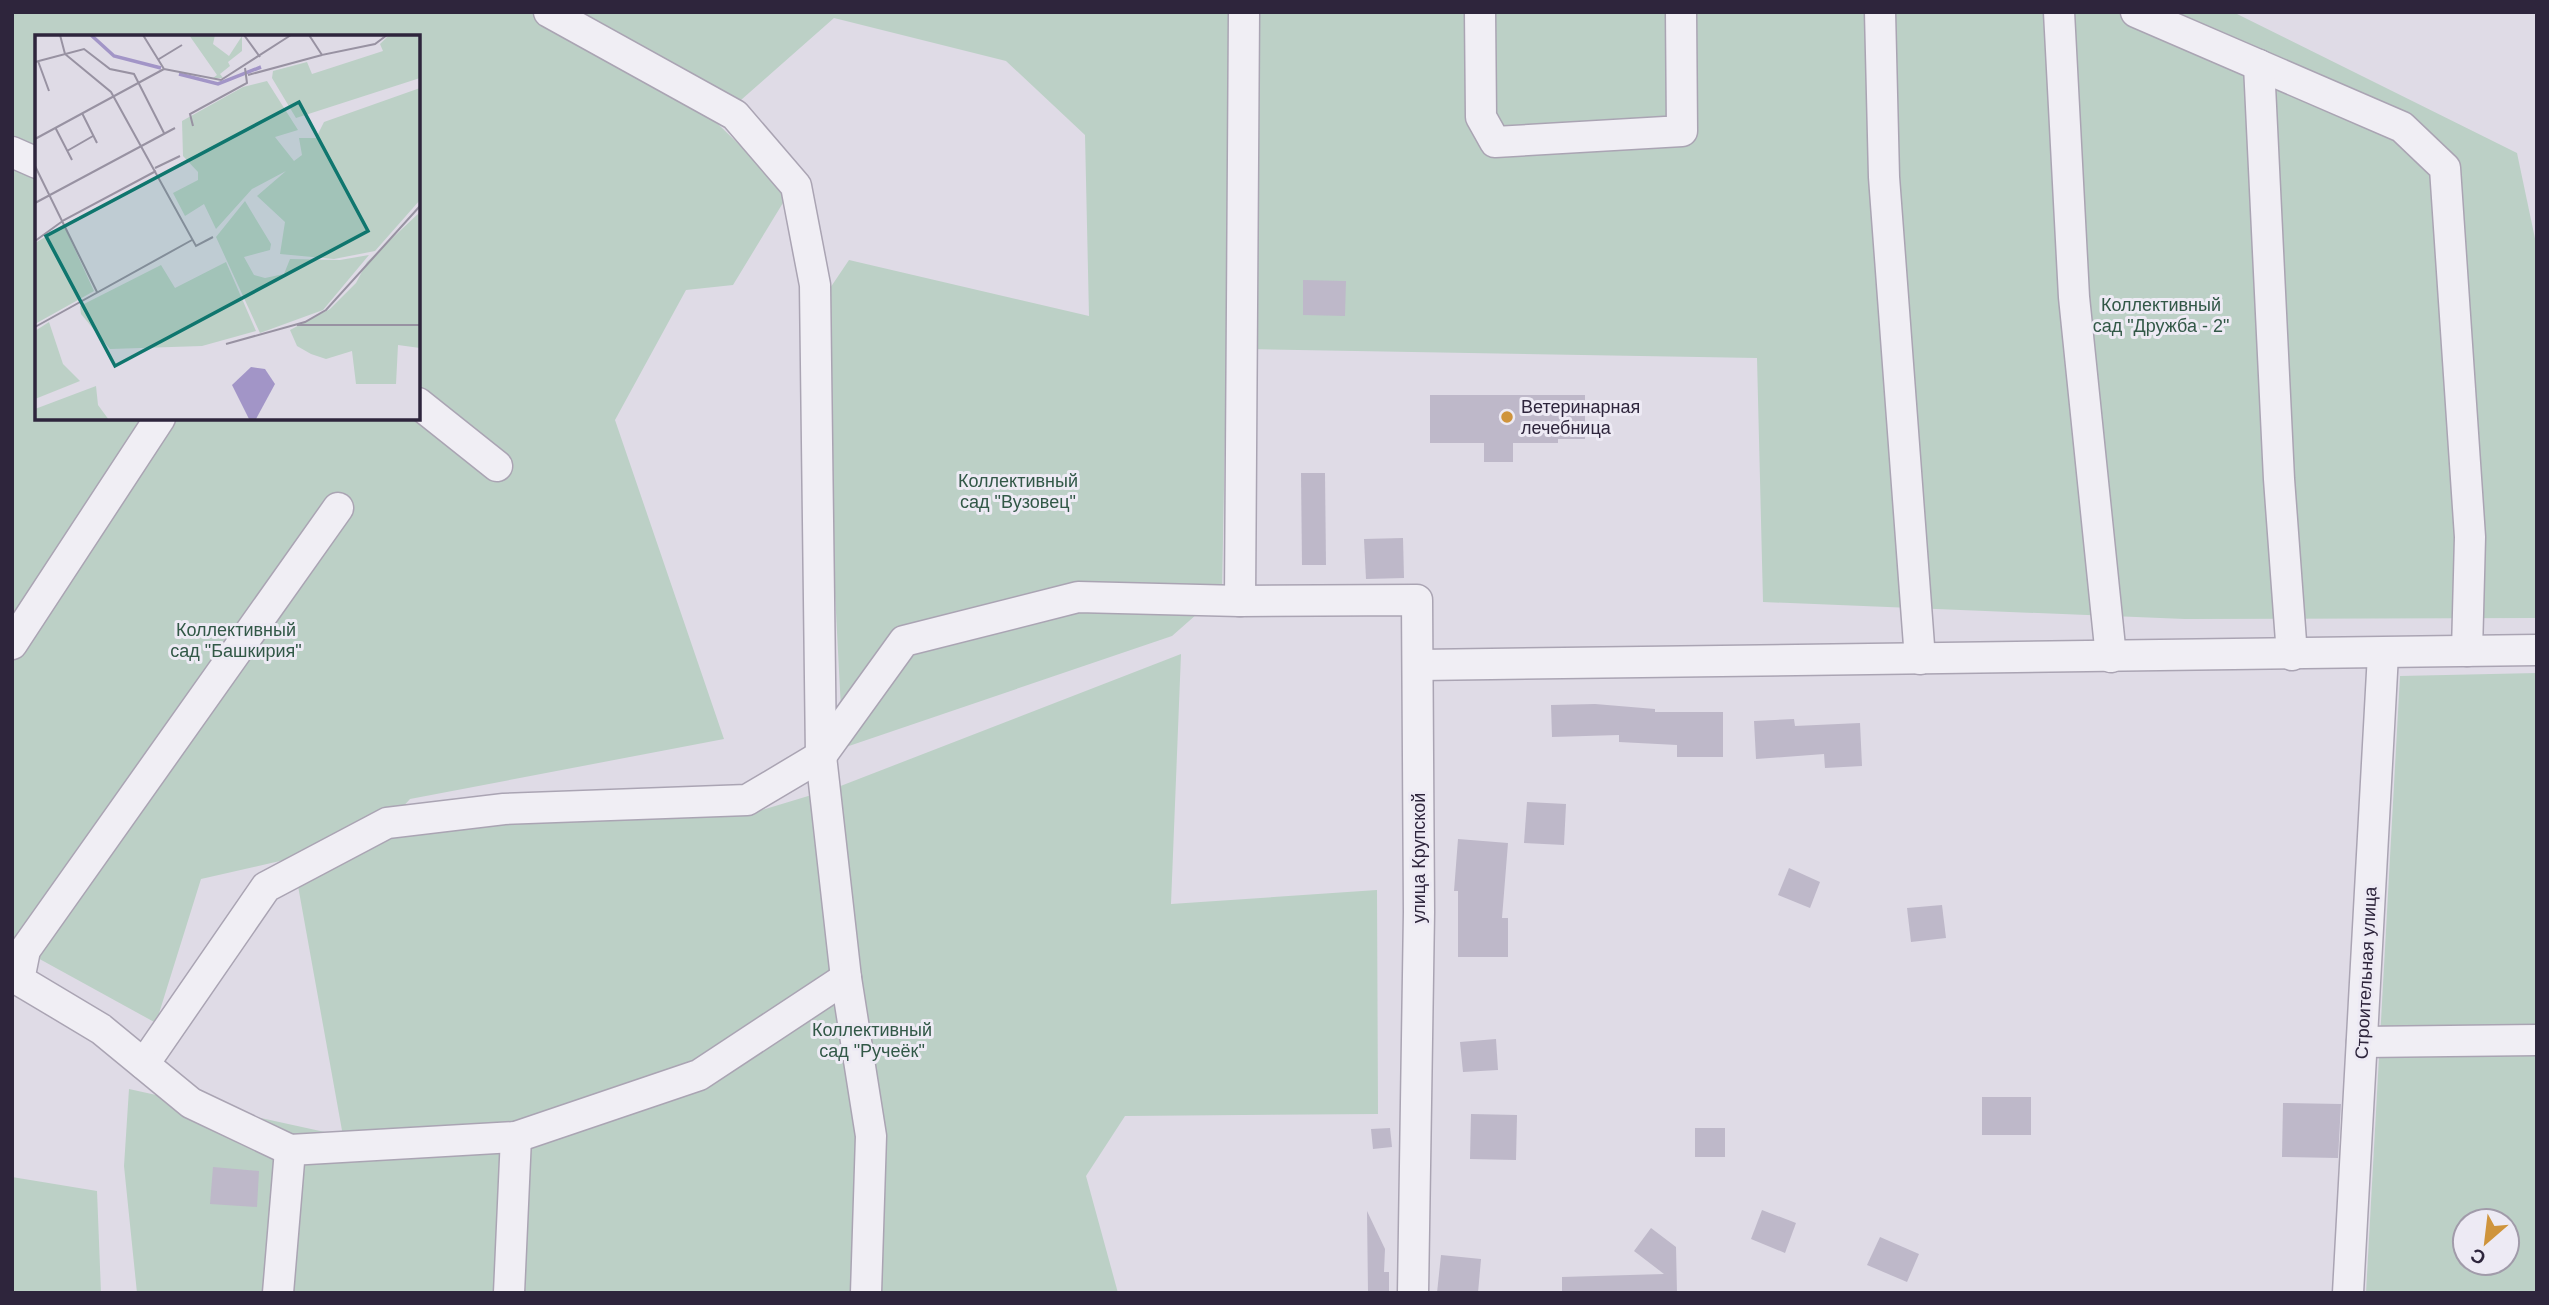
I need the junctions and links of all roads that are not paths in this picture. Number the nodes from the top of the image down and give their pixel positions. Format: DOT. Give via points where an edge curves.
graph roads {
  1 [pos="549,12"];
  2 [pos="1244,12"];
  3 [pos="1480,12"];
  4 [pos="1681,12"];
  5 [pos="1880,12"];
  6 [pos="2059,12"];
  7 [pos="2136,12"];
  8 [pos="2259,65"];
  9 [pos="12,152"];
  10 [pos="35,162"];
  11 [pos="420,405"];
  12 [pos="159,420"];
  13 [pos="497,466"];
  14 [pos="338,508"];
  15 [pos="1240,601"];
  16 [pos="12,644"];
  17 [pos="2537,650"];
  18 [pos="2467,651"];
  19 [pos="2383,654"];
  20 [pos="2292,655"];
  21 [pos="2111,657"];
  22 [pos="1920,659"];
  23 [pos="1420,665"];
  24 [pos="821,756"];
  25 [pos="846,978"];
  26 [pos="2537,1040"];
  27 [pos="2362,1042"];
  28 [pos="144,1064"];
  29 [pos="516,1137"];
  30 [pos="290,1150"];
  31 [pos="278,1293"];
  32 [pos="509,1293"];
  33 [pos="866,1293"];
  34 [pos="1413,1293"];
  35 [pos="2348,1293"];
  1 -- 24 [label="street" via="735,115 796,186 815,285"];
  2 -- 15 [label="street"];
  3 -- 4 [label="street" via="1481,117 1495,142 1682,131"];
  5 -- 22 [label="street" via="1884,177"];
  6 -- 21 [label="street" via="2074,297"];
  7 -- 8 [label="street"];
  8 -- 18 [label="street" via="2402,127 2445,169 2470,537"];
  8 -- 20 [label="street"];
  9 -- 10 [label="street"];
  11 -- 13 [label="street"];
  12 -- 16 [label="street"];
  14 -- 28 [label="street" via="24,950 19,981 101,1029"];
  15 -- 23 [label="street, улица Крупской" via="1417,600"];
  15 -- 24 [label="street" via="1079,597 904,641"];
  17 -- 18 [label="street"];
  18 -- 19 [label="street"];
  19 -- 20 [label="street"];
  19 -- 27 [label="street, Строительная улица"];
  20 -- 21 [label="street"];
  21 -- 22 [label="street"];
  22 -- 23 [label="street"];
  23 -- 34 [label="street, улица Крупской"];
  24 -- 25 [label="street"];
  24 -- 28 [label="street" via="747,800 504,809 387,823 266,887"];
  25 -- 29 [label="street" via="699,1075"];
  25 -- 33 [label="street" via="871,1136"];
  26 -- 27 [label="street"];
  27 -- 35 [label="street, Строительная улица"];
  28 -- 30 [label="street" via="191,1103"];
  29 -- 30 [label="street"];
  29 -- 32 [label="street"];
  30 -- 31 [label="street"];
}
